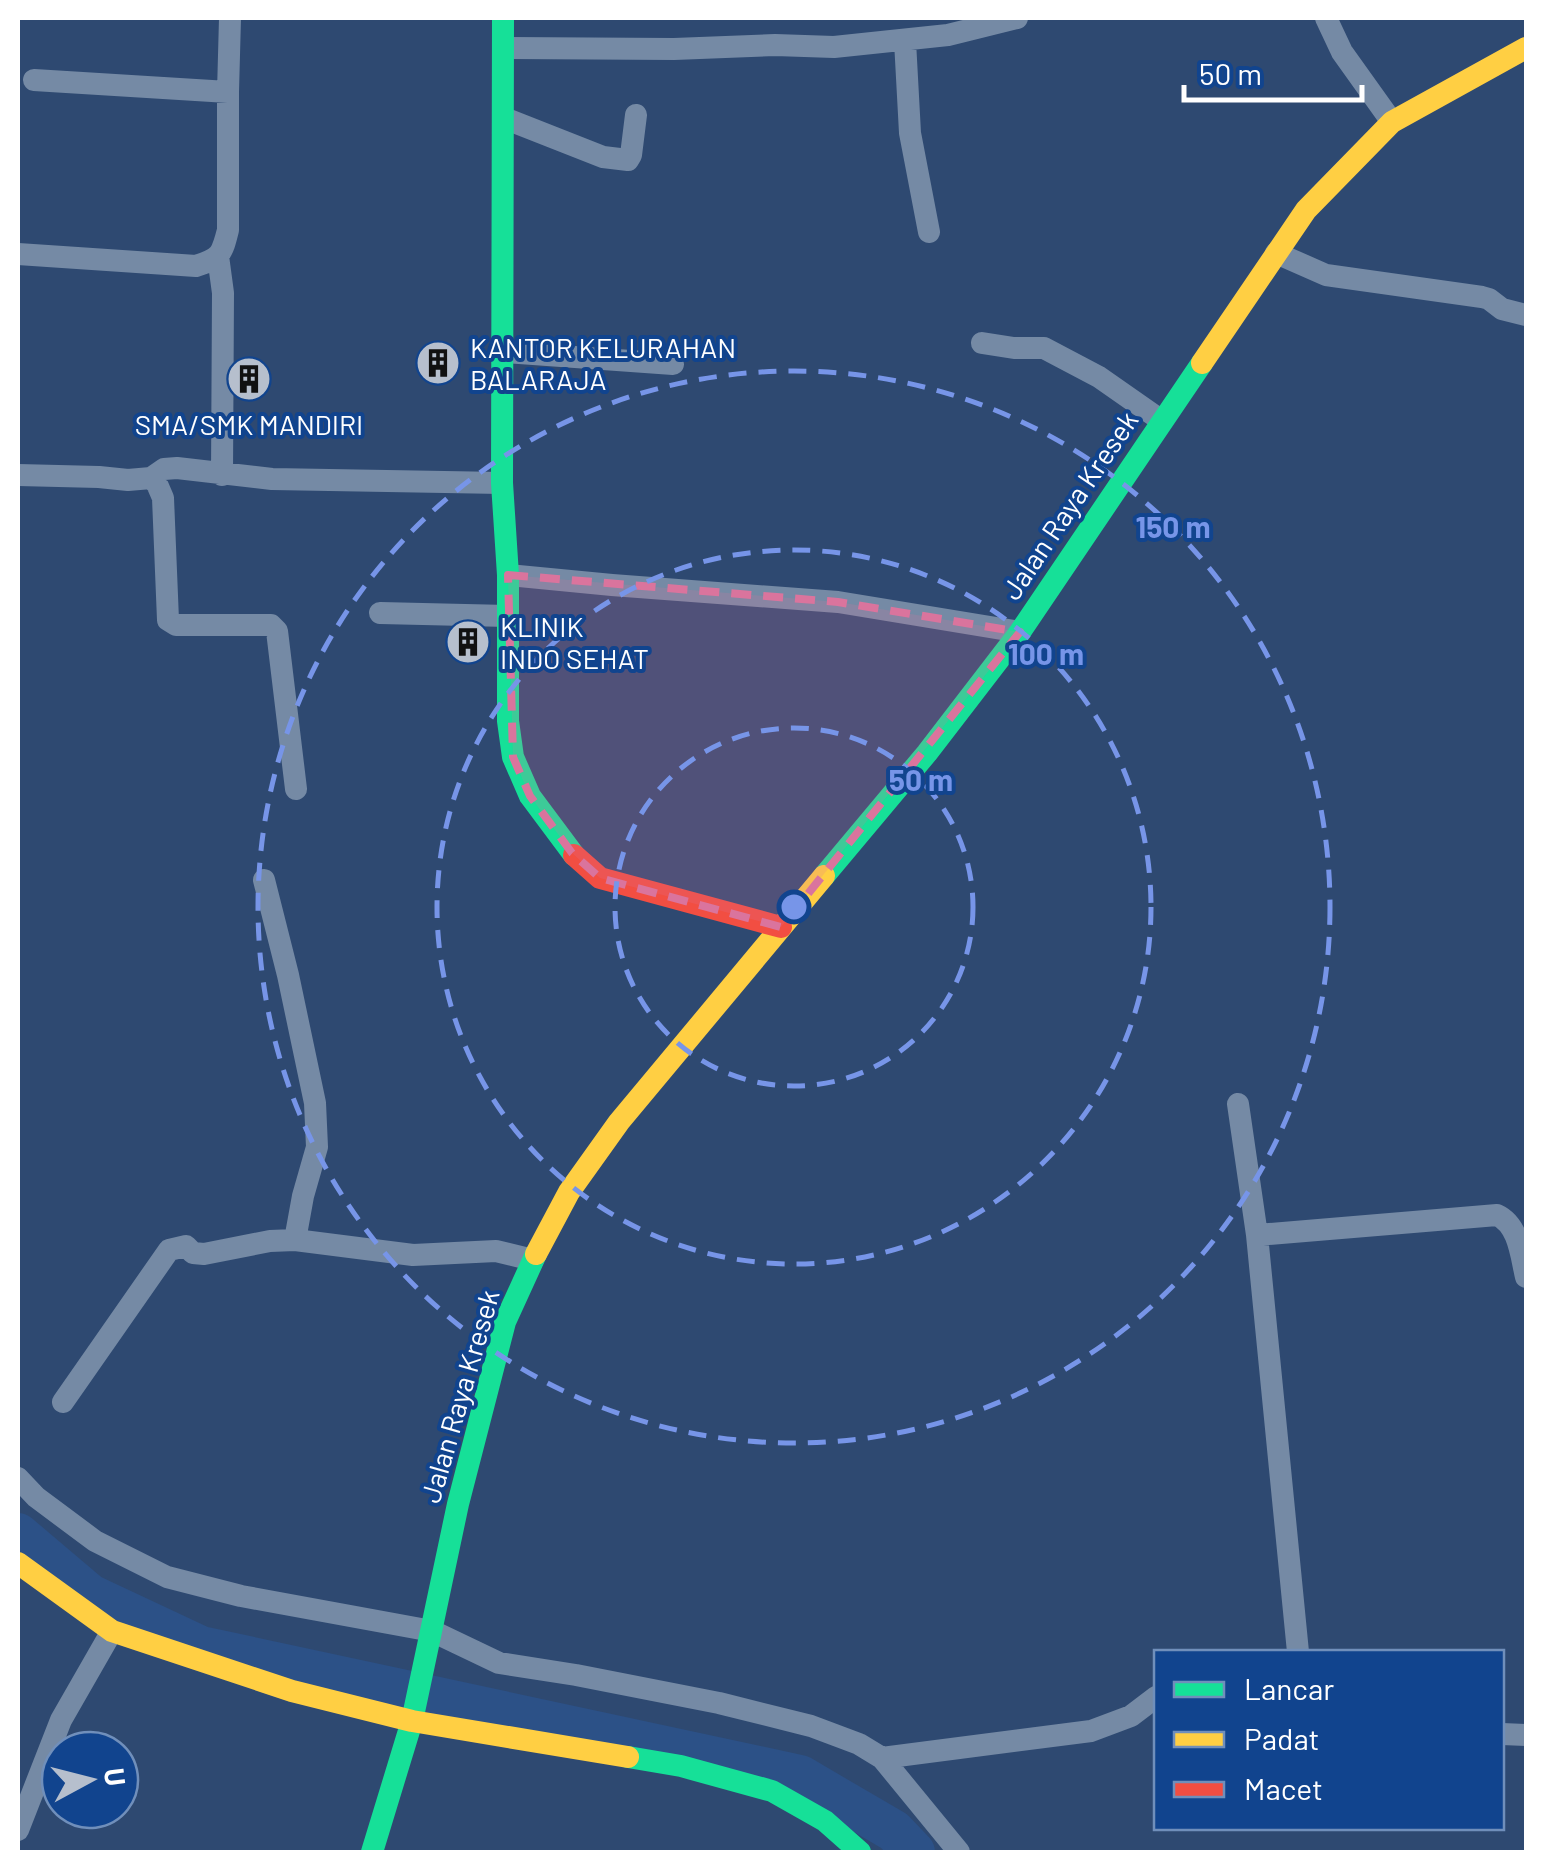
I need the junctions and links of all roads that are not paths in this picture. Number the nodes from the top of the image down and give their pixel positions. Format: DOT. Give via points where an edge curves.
graph roads {
  1 [pos="230,18"];
  2 [pos="503,18"];
  3 [pos="1017,18"];
  4 [pos="1326,18"];
  5 [pos="905,40"];
  6 [pos="504,48"];
  7 [pos="1526,48"];
  8 [pos="34,80"];
  9 [pos="228,92"];
  10 [pos="636,115"];
  11 [pos="504,118"];
  12 [pos="1392,122"];
  13 [pos="929,232"];
  14 [pos="1276,252"];
  15 [pos="18,254"];
  16 [pos="218,256"];
  17 [pos="1526,314"];
  18 [pos="982,343"];
  19 [pos="504,352"];
  20 [pos="673,364"];
  21 [pos="1162,421"];
  22 [pos="222,475"];
  23 [pos="18,476"];
  24 [pos="151,478"];
  25 [pos="502,484"];
  26 [pos="508,575"];
  27 [pos="380,613"];
  28 [pos="508,616"];
  29 [pos="1020,632"];
  30 [pos="296,789"];
  31 [pos="264,880"];
  32 [pos="781,927"];
  33 [pos="1238,1104"];
  34 [pos="1516,1218"];
  35 [pos="1256,1235"];
  36 [pos="295,1240"];
  37 [pos="533,1260"];
  38 [pos="1526,1277"];
  39 [pos="63,1402"];
  40 [pos="18,1478"];
  41 [pos="18,1563"];
  42 [pos="112,1631"];
  43 [pos="430,1639"];
  44 [pos="1298,1650"];
  45 [pos="1154,1699"];
  46 [pos="412,1716"];
  47 [pos="882,1758"];
  48 [pos="18,1830"];
  49 [pos="372,1852"];
  50 [pos="860,1852"];
  51 [pos="959,1852"];
  1 -- 9 [label="street"];
  2 -- 6 [label="main road"];
  3 -- 5 [label="street"];
  4 -- 12 [label="street"];
  5 -- 6 [label="street" via="834,47"];
  5 -- 13 [label="street" via="910,133"];
  6 -- 11 [label="main road"];
  7 -- 12 [label="main road, Jalan Raya Kresek"];
  8 -- 9 [label="street"];
  9 -- 16 [label="street" via="228,230"];
  10 -- 11 [label="street" via="628,160"];
  11 -- 19 [label="main road"];
  12 -- 14 [label="main road, Jalan Raya Kresek" via="1306,210"];
  14 -- 17 [label="street" via="1326,275 1482,297"];
  14 -- 21 [label="main road, Jalan Raya Kresek"];
  15 -- 16 [label="street" via="196,266"];
  16 -- 22 [label="street"];
  18 -- 21 [label="street" via="1044,348"];
  19 -- 20 [label="street"];
  19 -- 25 [label="main road"];
  21 -- 29 [label="main road, Jalan Raya Kresek"];
  22 -- 24 [label="street" via="178,468"];
  22 -- 25 [label="street"];
  23 -- 24 [label="street"];
  24 -- 30 [label="street" via="162,498 168,620 271,625 277,631"];
  25 -- 26 [label="main road"];
  26 -- 28 [label="main road"];
  26 -- 29 [label="street" via="838,602"];
  27 -- 28 [label="street"];
  28 -- 32 [label="main road" via="513,757 530,796 572,853 600,878"];
  29 -- 32 [label="main road, Jalan Raya Kresek"];
  31 -- 36 [label="street" via="315,1103 318,1148"];
  32 -- 37 [label="main road, Jalan Raya Kresek" via="618,1122 569,1192"];
  33 -- 35 [label="street"];
  34 -- 35 [label="street"];
  34 -- 38 [label="street"];
  35 -- 44 [label="street"];
  36 -- 37 [label="street" via="413,1254 496,1251"];
  36 -- 39 [label="street" via="204,1254 178,1248"];
  37 -- 43 [label="main road, Jalan Raya Kresek" via="504,1322"];
  40 -- 43 [label="street" via="96,1541 167,1577"];
  41 -- 42 [label="main road"];
  42 -- 46 [label="main road" via="292,1691"];
  42 -- 48 [label="street" via="61,1720"];
  43 -- 46 [label="main road, Jalan Raya Kresek"];
  43 -- 47 [label="street" via="500,1663 812,1726"];
  45 -- 47 [label="street" via="1091,1731"];
  46 -- 49 [label="main road, Jalan Raya Kresek"];
  46 -- 50 [label="main road" via="680,1766 772,1791 825,1821"];
  47 -- 51 [label="street"];
}
